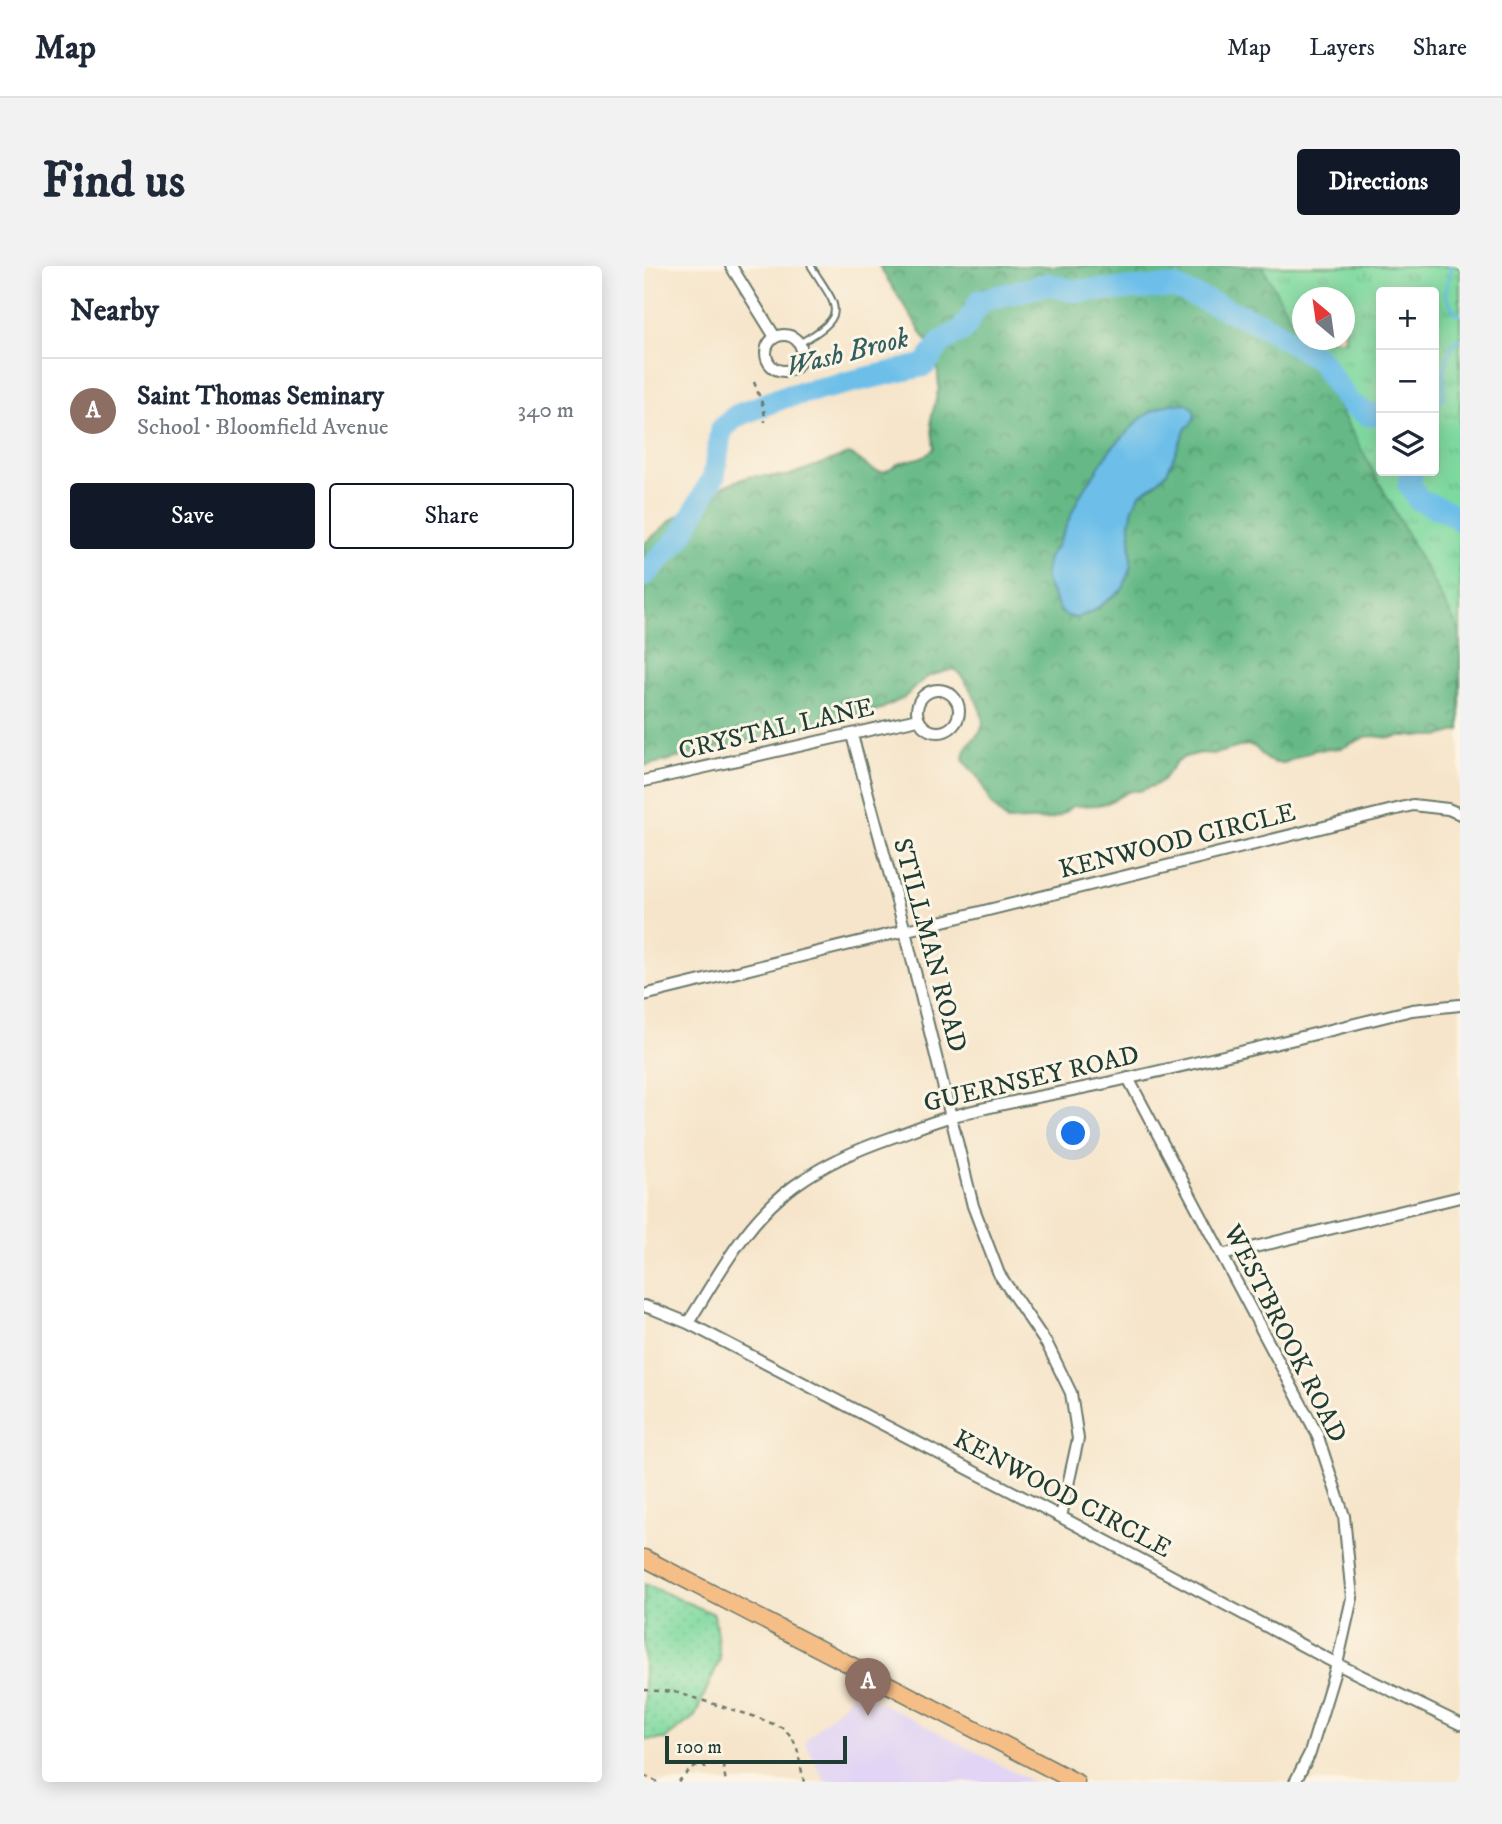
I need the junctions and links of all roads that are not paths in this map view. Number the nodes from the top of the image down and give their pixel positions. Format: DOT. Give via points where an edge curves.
graph roads {
  1 [pos="731,266"];
  2 [pos="811,266"];
  3 [pos="775,337"];
  4 [pos="800,343"];
  5 [pos="919,719"];
  6 [pos="852,735"];
  7 [pos="644,781"];
  8 [pos="1460,814"];
  9 [pos="905,931"];
  10 [pos="644,995"];
  11 [pos="1460,1005"];
  12 [pos="1128,1078"];
  13 [pos="951,1116"];
  14 [pos="1460,1197"];
  15 [pos="1222,1255"];
  16 [pos="644,1306"];
  17 [pos="688,1323"];
  18 [pos="1061,1517"];
  19 [pos="644,1559"];
  20 [pos="1337,1664"];
  21 [pos="1460,1724"];
  22 [pos="1076,1782"];
  23 [pos="1296,1782"];
  1 -- 3 [label="street"];
  2 -- 4 [label="lane" via="836,306 835,314"];
  3 -- 4 [label="street" via="785,334"];
  3 -- 4 [label="street" via="766,355 780,370 797,366 802,355"];
  5 -- 6 [label="street, CRYSTAL LANE"];
  6 -- 7 [label="street, CRYSTAL LANE"];
  6 -- 9 [label="street, STILLMAN ROAD"];
  8 -- 9 [label="street, KENWOOD CIRCLE" via="1413,805"];
  9 -- 10 [label="street, KENWOOD CIRCLE"];
  9 -- 13 [label="street, STILLMAN ROAD"];
  11 -- 12 [label="street, GUERNSEY ROAD" via="1412,1010"];
  12 -- 13 [label="street, GUERNSEY ROAD"];
  12 -- 15 [label="street, WESTBROOK ROAD"];
  13 -- 17 [label="street, GUERNSEY ROAD" via="836,1159 792,1187 753,1224"];
  13 -- 18 [label="street, STILLMAN ROAD" via="973,1206 999,1274 1048,1346 1071,1393 1078,1439"];
  14 -- 15 [label="street"];
  15 -- 20 [label="street, WESTBROOK ROAD" via="1317,1434 1344,1516 1353,1598"];
  16 -- 17 [label="street, KENWOOD CIRCLE"];
  17 -- 18 [label="street, KENWOOD CIRCLE"];
  18 -- 20 [label="street, KENWOOD CIRCLE"];
  19 -- 22 [label="main road"];
  20 -- 21 [label="street, KENWOOD CIRCLE"];
  20 -- 23 [label="street, WESTBROOK ROAD" via="1310,1753"];
}
